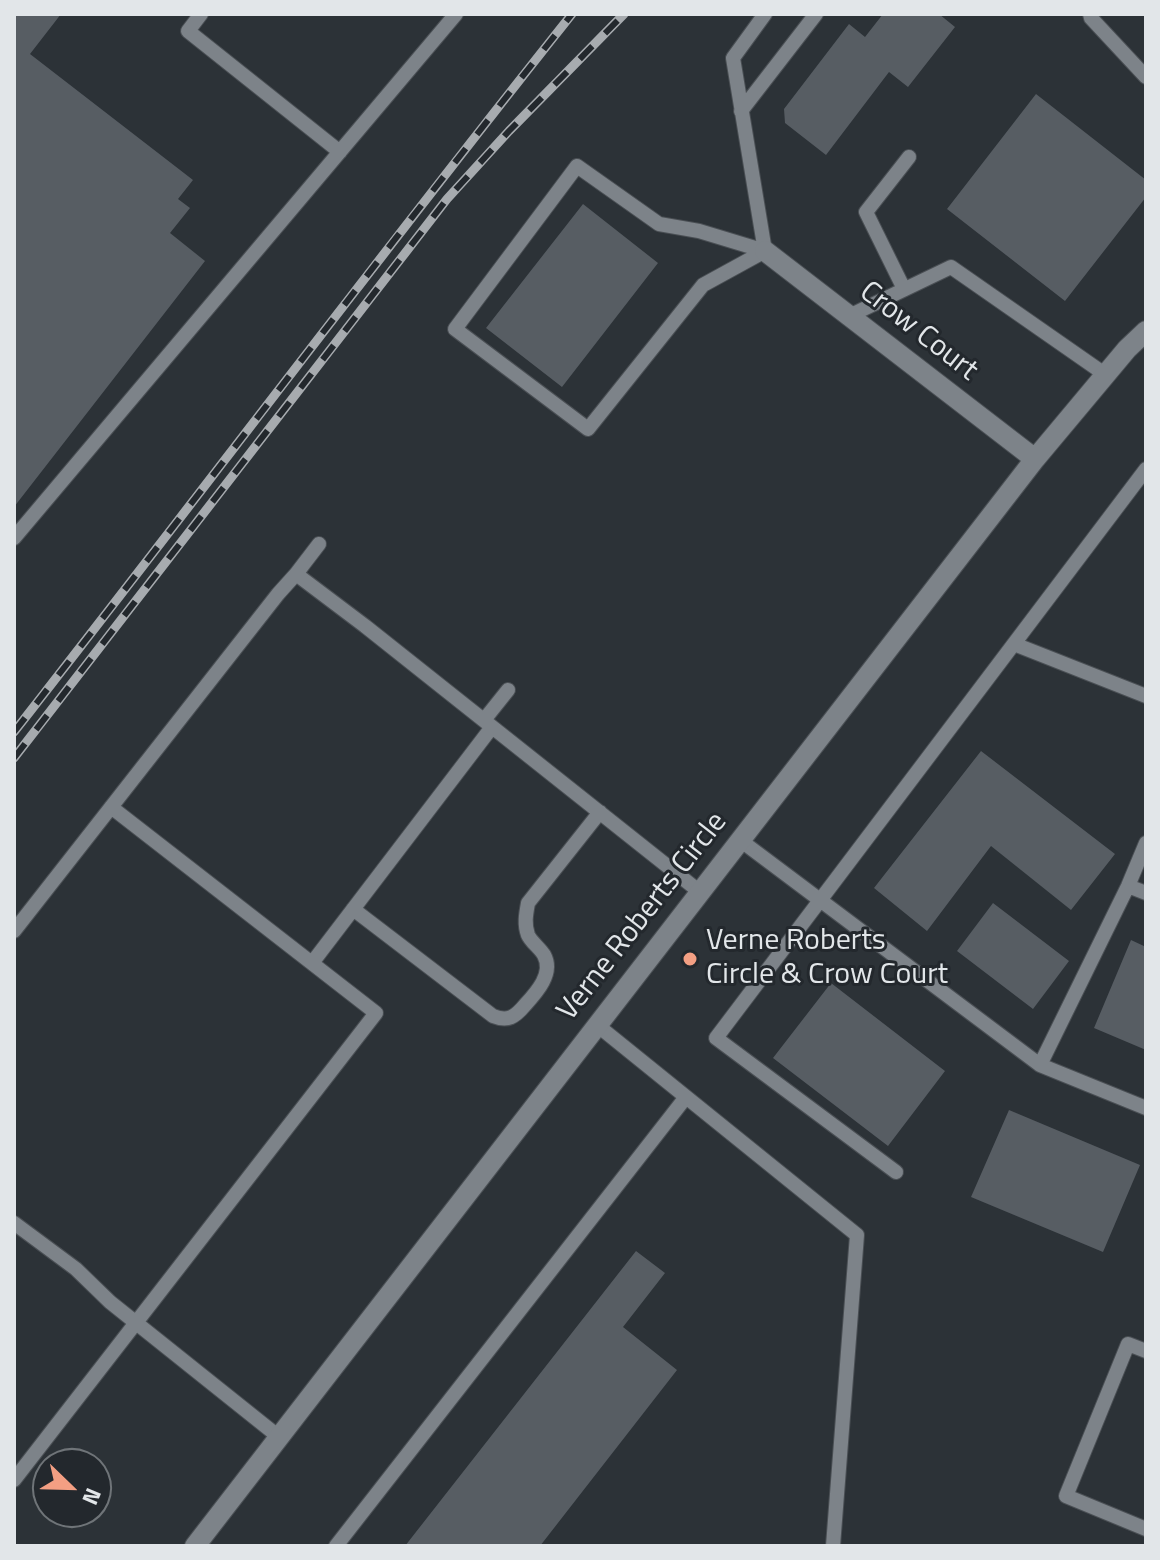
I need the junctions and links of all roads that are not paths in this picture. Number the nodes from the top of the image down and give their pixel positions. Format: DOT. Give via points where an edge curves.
graph roads {
  1 [pos="201,14"];
  2 [pos="456,14"];
  3 [pos="765,14"];
  4 [pos="816,14"];
  5 [pos="1090,14"];
  6 [pos="1146,77"];
  7 [pos="741,111"];
  8 [pos="340,152"];
  9 [pos="909,157"];
  10 [pos="765,251"];
  11 [pos="904,289"];
  12 [pos="849,316"];
  13 [pos="1146,331"];
  14 [pos="1106,375"];
  15 [pos="1035,459"];
  16 [pos="1146,469"];
  17 [pos="14,538"];
  18 [pos="319,544"];
  19 [pos="296,574"];
  20 [pos="1014,644"];
  21 [pos="508,690"];
  22 [pos="1146,696"];
  23 [pos="488,724"];
  24 [pos="111,807"];
  25 [pos="600,812"];
  26 [pos="740,840"];
  27 [pos="1146,843"];
  28 [pos="1128,886"];
  29 [pos="700,892"];
  30 [pos="1146,893"];
  31 [pos="820,901"];
  32 [pos="353,909"];
  33 [pos="14,931"];
  34 [pos="312,963"];
  35 [pos="597,1025"];
  36 [pos="1040,1065"];
  37 [pos="686,1097"];
  38 [pos="1146,1108"];
  39 [pos="896,1172"];
  40 [pos="14,1223"];
  41 [pos="136,1323"];
  42 [pos="1146,1351"];
  43 [pos="279,1437"];
  44 [pos="14,1480"];
  45 [pos="1146,1529"];
  46 [pos="195,1546"];
  47 [pos="336,1546"];
  48 [pos="833,1546"];
  1 -- 8 [label="lane" via="188,31"];
  2 -- 8 [label="lane"];
  3 -- 7 [label="lane" via="733,58"];
  4 -- 7 [label="lane"];
  5 -- 6 [label="lane"];
  7 -- 10 [label="lane"];
  8 -- 17 [label="lane"];
  9 -- 11 [label="lane" via="866,212"];
  10 -- 10 [label="lane" via="659,224 577,166 455,329 588,429 703,285"];
  10 -- 12 [label="street, Crow Court"];
  11 -- 12 [label="lane"];
  11 -- 14 [label="lane" via="951,267"];
  12 -- 15 [label="street, Crow Court"];
  13 -- 14 [label="street, Verne Roberts Circle"];
  14 -- 15 [label="street, Verne Roberts Circle"];
  15 -- 26 [label="street, Verne Roberts Circle"];
  16 -- 20 [label="lane"];
  18 -- 19 [label="lane"];
  19 -- 23 [label="lane"];
  19 -- 24 [label="lane"];
  20 -- 22 [label="lane"];
  20 -- 31 [label="lane"];
  21 -- 23 [label="lane"];
  23 -- 25 [label="lane"];
  23 -- 32 [label="lane"];
  24 -- 33 [label="lane"];
  24 -- 34 [label="lane"];
  25 -- 29 [label="lane"];
  25 -- 32 [label="lane" via="528,903 528,936 545,957 546,970 537,991 512,1018 493,1016"];
  26 -- 29 [label="street, Verne Roberts Circle"];
  26 -- 31 [label="lane"];
  27 -- 28 [label="lane"];
  28 -- 30 [label="lane"];
  28 -- 36 [label="lane"];
  29 -- 35 [label="street, Verne Roberts Circle"];
  31 -- 36 [label="lane"];
  31 -- 39 [label="lane" via="716,1038"];
  32 -- 34 [label="lane"];
  34 -- 41 [label="lane" via="376,1013"];
  35 -- 37 [label="lane"];
  35 -- 43 [label="street, Verne Roberts Circle"];
  36 -- 38 [label="lane"];
  37 -- 47 [label="lane"];
  37 -- 48 [label="lane" via="857,1235"];
  40 -- 41 [label="lane"];
  41 -- 43 [label="lane"];
  41 -- 44 [label="lane"];
  42 -- 45 [label="lane" via="1128,1344 1066,1496"];
  43 -- 46 [label="street, Verne Roberts Circle"];
}
